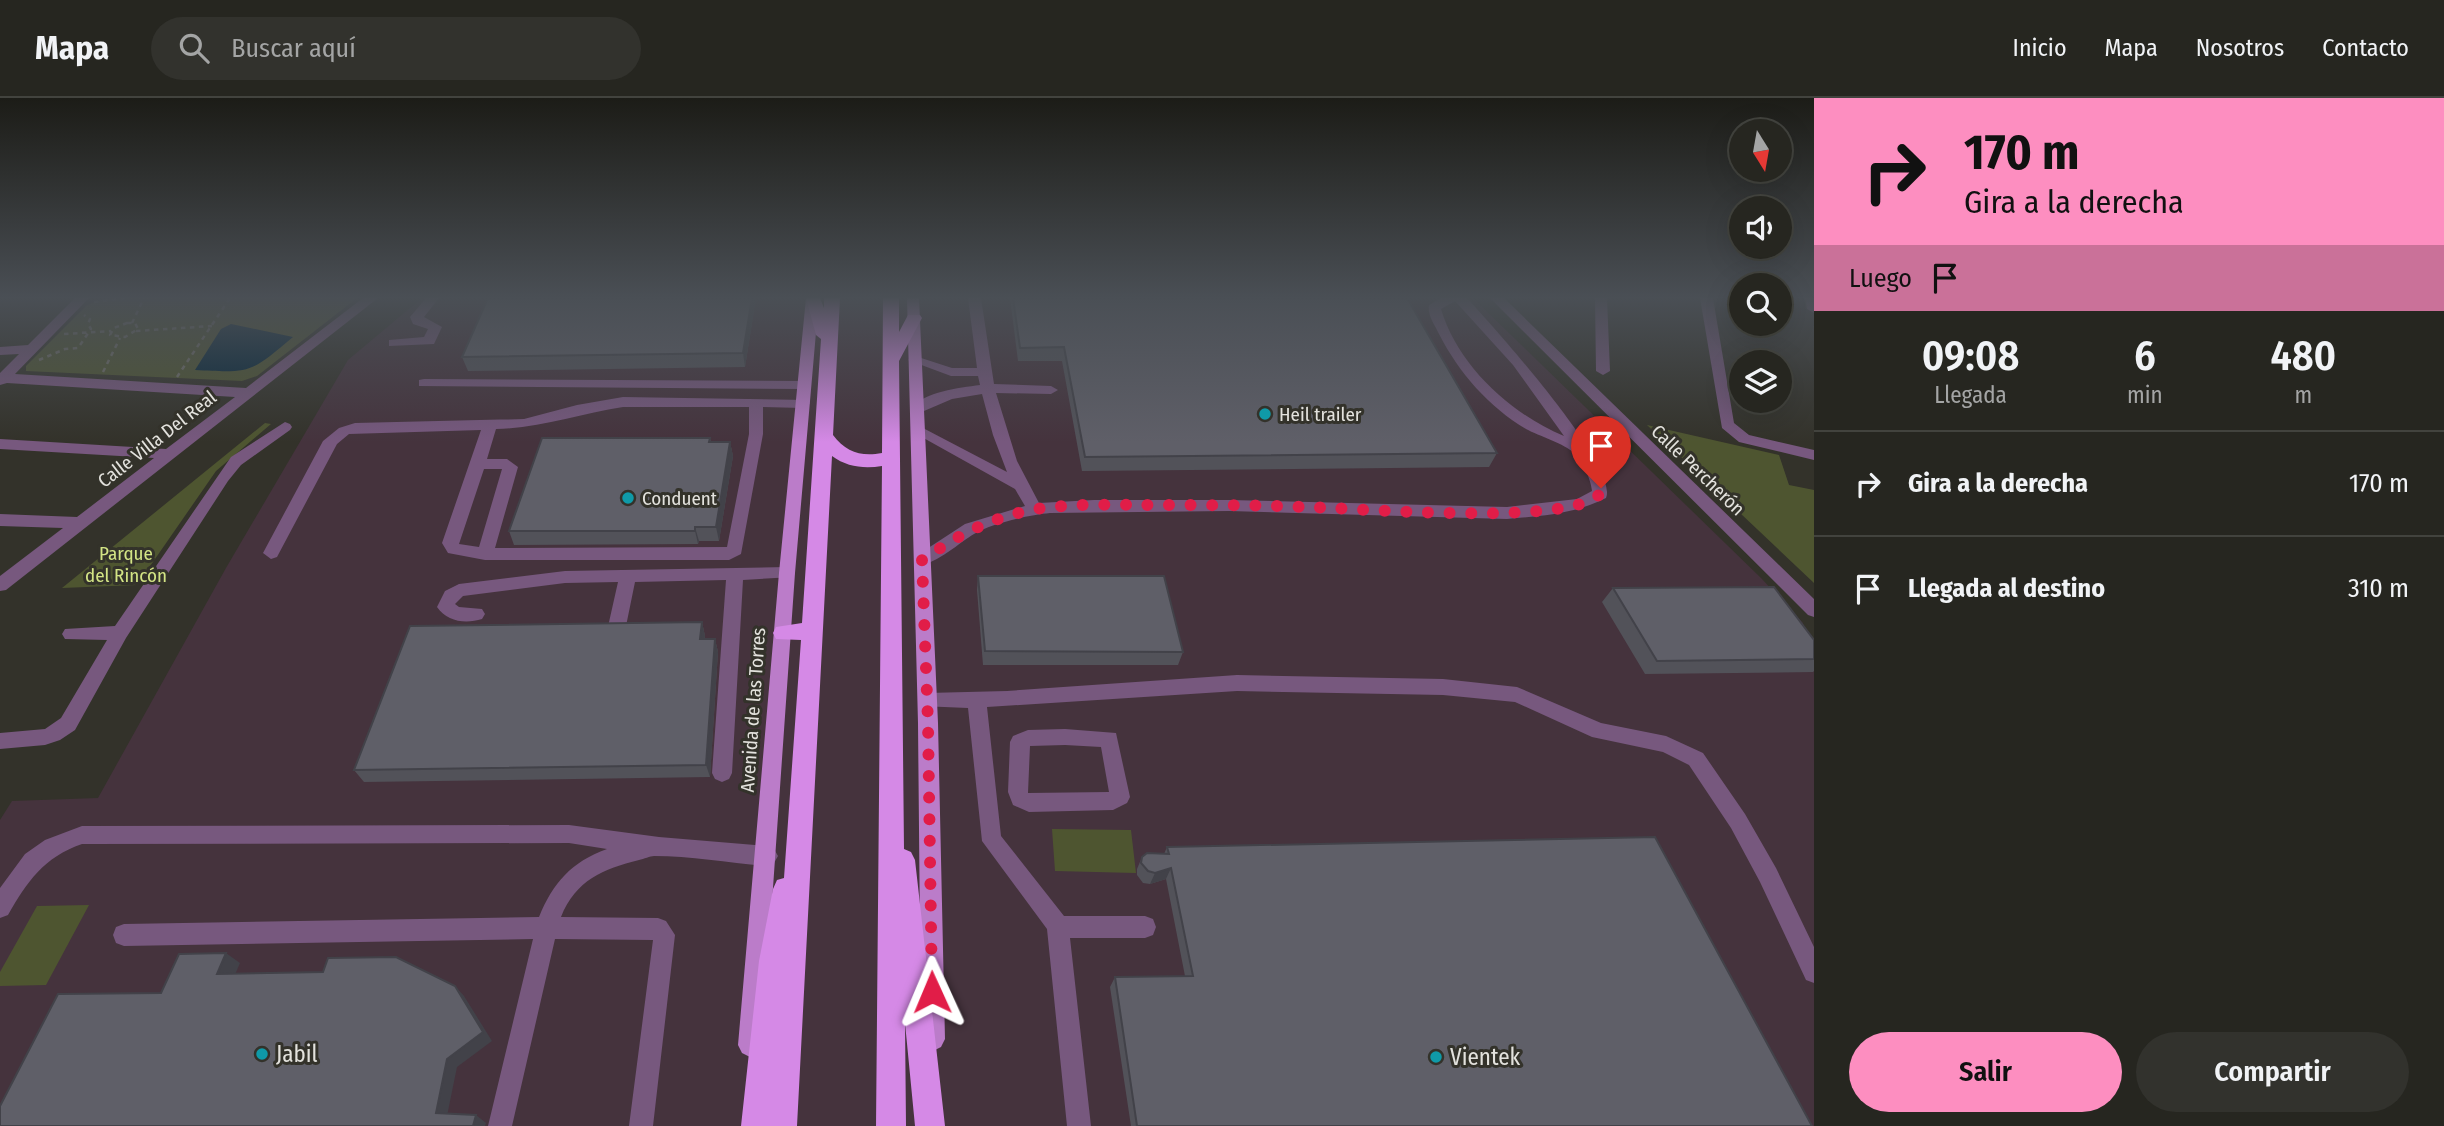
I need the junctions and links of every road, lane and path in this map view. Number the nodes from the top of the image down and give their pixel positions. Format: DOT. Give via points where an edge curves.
graph roads {
  1 [pos="41,346"];
  2 [pos="79,346"];
  3 [pos="116,346"];
  4 [pos="198,346"];
  5 [pos="310,346"];
  6 [pos="812,346"];
  7 [pos="828,346"];
  8 [pos="892,346"];
  9 [pos="900,346"];
  10 [pos="915,346"];
  11 [pos="981,346"];
  12 [pos="1456,346"];
  13 [pos="1504,346"];
  14 [pos="1544,346"];
  15 [pos="1602,346"];
  16 [pos="1714,346"];
  17 [pos="0,351"];
  18 [pos="36,351"];
  19 [pos="915,360"];
  20 [pos="892,362"];
  21 [pos="1603,371"];
  22 [pos="984,372"];
  23 [pos="114,375"];
  24 [pos="189,379"];
  25 [pos="2,380"];
  26 [pos="424,383"];
  27 [pos="988,388"];
  28 [pos="1051,390"];
  29 [pos="249,393"];
  30 [pos="804,394"];
  31 [pos="756,402"];
  32 [pos="917,409"];
  33 [pos="489,426"];
  34 [pos="285,427"];
  35 [pos="918,431"];
  36 [pos="824,435"];
  37 [pos="0,444"];
  38 [pos="1578,448"];
  39 [pos="169,454"];
  40 [pos="1814,455"];
  41 [pos="891,457"];
  42 [pos="478,464"];
  43 [pos="1018,484"];
  44 [pos="1035,509"];
  45 [pos="0,520"];
  46 [pos="79,523"];
  47 [pos="271,553"];
  48 [pos="485,554"];
  49 [pos="922,560"];
  50 [pos="735,573"];
  51 [pos="787,573"];
  52 [pos="628,575"];
  53 [pos="0,585"];
  54 [pos="1813,606"];
  55 [pos="476,614"];
  56 [pos="616,631"];
  57 [pos="813,631"];
  58 [pos="784,633"];
  59 [pos="71,634"];
  60 [pos="120,634"];
  61 [pos="977,700"];
  62 [pos="927,701"];
  63 [pos="0,741"];
  64 [pos="722,773"];
  65 [pos="892,780"];
  66 [pos="986,792"];
  67 [pos="1018,792"];
  68 [pos="799,833"];
  69 [pos="659,847"];
  70 [pos="767,856"];
  71 [pos="0,908"];
  72 [pos="1058,927"];
  73 [pos="1145,927"];
  74 [pos="547,928"];
  75 [pos="124,935"];
  76 [pos="1814,972"];
  77 [pos="500,1126"];
  78 [pos="641,1126"];
  79 [pos="743,1126"];
  80 [pos="756,1126"];
  81 [pos="782,1126"];
  82 [pos="891,1126"];
  83 [pos="932,1126"];
  84 [pos="1079,1126"];
  1 -- 18 [label="street"];
  2 -- 18 [label="path" via="31,361"];
  3 -- 23 [label="path" via="102,374"];
  4 -- 24 [label="path" via="176,378"];
  5 -- 29 [label="street, Calle Villa Del Real"];
  6 -- 30 [label="main road, Avenida de las Torres"];
  7 -- 36 [label="highway, Avenida de las Torres"];
  8 -- 20 [label="highway"];
  9 -- 20 [label="highway"];
  10 -- 19 [label="main road"];
  11 -- 22 [label="street"];
  12 -- 38 [label="street" via="1487,394 1508,413"];
  13 -- 38 [label="street"];
  14 -- 54 [label="street, Calle Percherón"];
  15 -- 21 [label="street"];
  16 -- 40 [label="street" via="1727,425 1744,439"];
  17 -- 18 [label="street"];
  18 -- 25 [label="street"];
  19 -- 22 [label="street" via="951,372"];
  19 -- 32 [label="main road"];
  20 -- 41 [label="highway"];
  22 -- 27 [label="street"];
  25 -- 29 [label="street"];
  26 -- 30 [label="street"];
  27 -- 28 [label="street"];
  27 -- 32 [label="street" via="952,393"];
  27 -- 43 [label="street"];
  29 -- 39 [label="street, Calle Villa Del Real"];
  30 -- 31 [label="street"];
  30 -- 51 [label="main road, Avenida de las Torres"];
  31 -- 33 [label="street" via="623,402 524,424"];
  31 -- 48 [label="street" via="756,434 735,551"];
  32 -- 35 [label="main road"];
  33 -- 42 [label="street"];
  33 -- 47 [label="street" via="355,428 336,435"];
  34 -- 60 [label="street" via="245,454 223,477"];
  35 -- 43 [label="street"];
  35 -- 49 [label="main road"];
  36 -- 41 [label="highway" via="832,449 847,459 869,463"];
  36 -- 57 [label="highway, Avenida de las Torres"];
  37 -- 39 [label="street"];
  38 -- 44 [label="street" via="1599,482 1600,494 1589,503 1565,509 1412,512 1115,505"];
  39 -- 46 [label="street, Calle Villa Del Real"];
  41 -- 65 [label="highway"];
  42 -- 48 [label="street" via="450,543 454,549"];
  42 -- 48 [label="street" via="510,467"];
  43 -- 44 [label="street"];
  44 -- 49 [label="street" via="971,528"];
  45 -- 46 [label="street"];
  46 -- 53 [label="street, Calle Villa Del Real"];
  49 -- 62 [label="main road"];
  50 -- 51 [label="street"];
  50 -- 52 [label="street"];
  50 -- 64 [label="street"];
  51 -- 58 [label="main road, Avenida de las Torres"];
  52 -- 55 [label="street" via="565,577 463,590 447,600 451,612"];
  52 -- 56 [label="street"];
  57 -- 58 [label="highway"];
  57 -- 68 [label="highway, Avenida de las Torres"];
  58 -- 70 [label="main road, Avenida de las Torres"];
  59 -- 60 [label="street"];
  60 -- 63 [label="street" via="63,729 42,738"];
  61 -- 62 [label="street"];
  61 -- 66 [label="street"];
  61 -- 76 [label="street" via="1237,683 1474,689 1517,695 1599,731 1666,744 1696,759 1768,875"];
  62 -- 83 [label="main road"];
  65 -- 82 [label="highway"];
  65 -- 83 [label="highway"];
  66 -- 67 [label="street"];
  66 -- 72 [label="street" via="992,841"];
  67 -- 67 [label="street" via="1020,799 1029,803 1118,799 1111,742 1065,737 1023,740 1018,747"];
  68 -- 80 [label="highway" via="773,961"];
  68 -- 81 [label="highway, Avenida de las Torres"];
  69 -- 70 [label="street"];
  69 -- 71 [label="street" via="569,834 82,835 55,843 37,856"];
  69 -- 74 [label="street" via="615,855 580,873 561,895"];
  70 -- 79 [label="main road, Avenida de las Torres"];
  72 -- 73 [label="street"];
  72 -- 84 [label="street"];
  74 -- 75 [label="street"];
  74 -- 77 [label="street"];
  74 -- 78 [label="street" via="658,929 664,935"];
}
